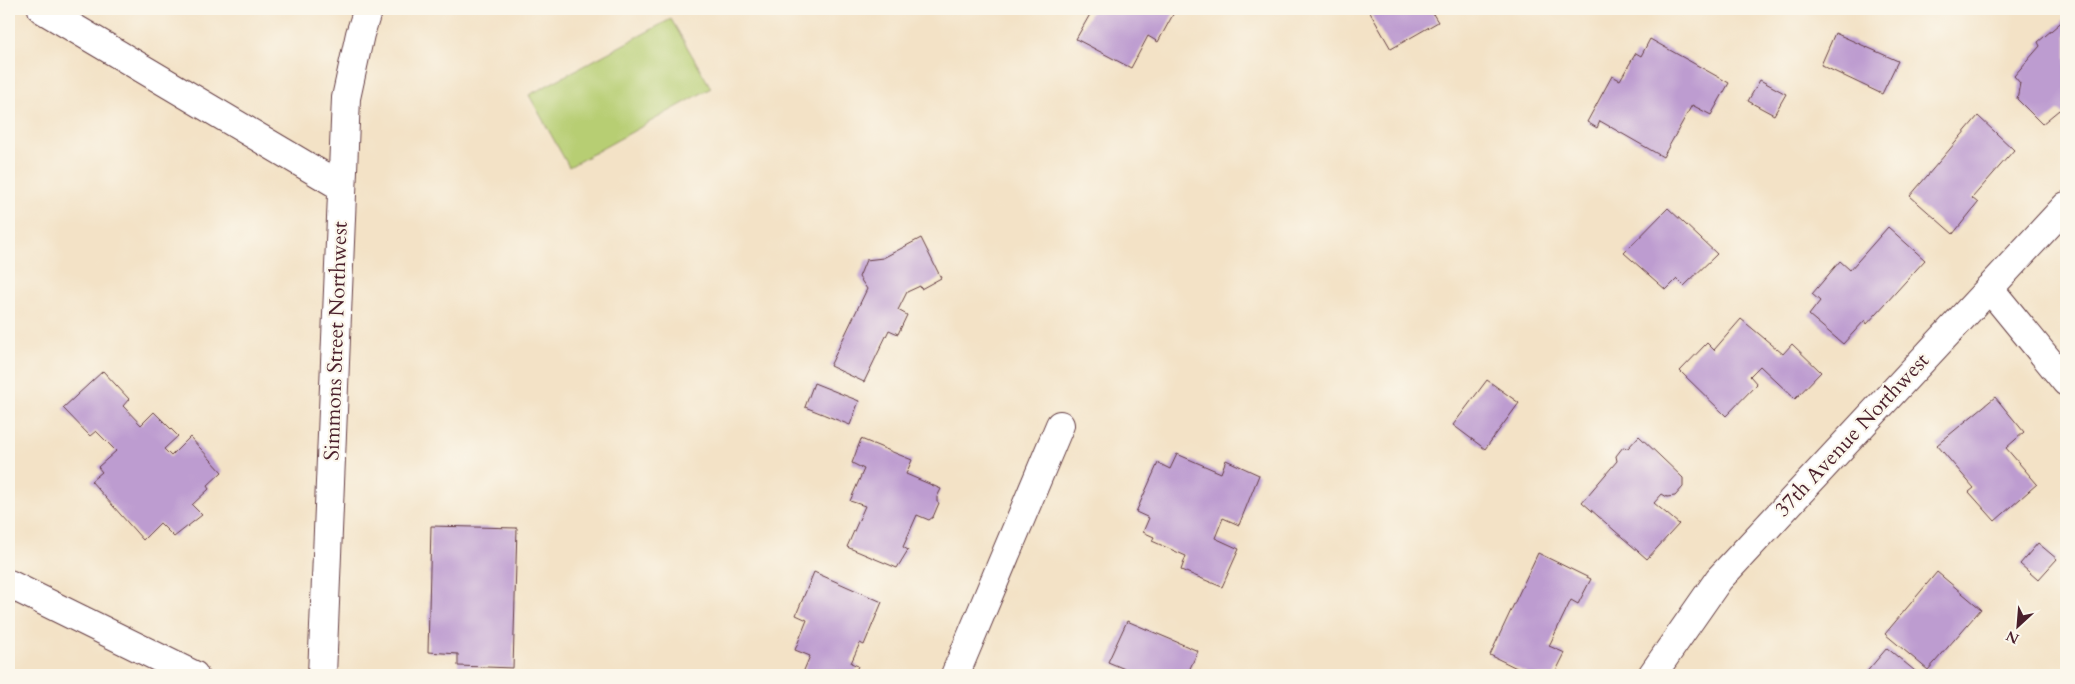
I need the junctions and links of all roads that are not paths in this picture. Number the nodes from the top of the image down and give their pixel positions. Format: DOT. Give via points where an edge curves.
graph roads {
  1 [pos="42,9"];
  2 [pos="368,9"];
  3 [pos="342,187"];
  4 [pos="2066,206"];
  5 [pos="1989,288"];
  6 [pos="2066,382"];
  7 [pos="1060,425"];
  8 [pos="9,584"];
  9 [pos="194,675"];
  10 [pos="322,675"];
  11 [pos="955,675"];
  12 [pos="1652,675"];
  1 -- 3 [label="street"];
  2 -- 3 [label="street, Simmons Street Northwest" via="346,98"];
  3 -- 10 [label="street, Simmons Street Northwest"];
  4 -- 5 [label="street, 37th Avenue Northwest"];
  5 -- 6 [label="street"];
  5 -- 12 [label="street, 37th Avenue Northwest" via="1719,579"];
  7 -- 11 [label="street"];
  8 -- 9 [label="street"];
}
